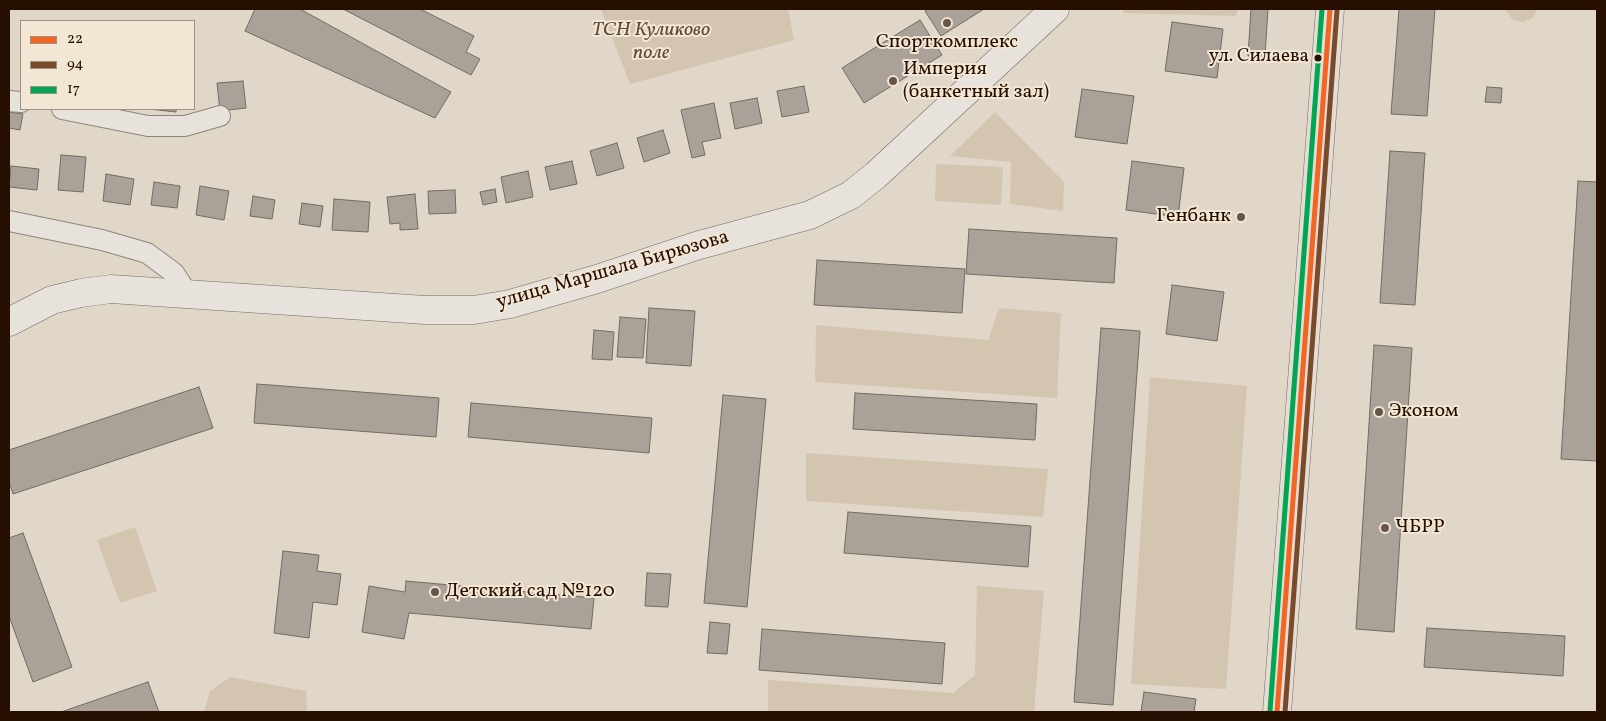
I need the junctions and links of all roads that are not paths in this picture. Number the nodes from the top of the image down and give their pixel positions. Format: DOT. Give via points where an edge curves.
graph roads {
  1 [pos="1055,9"];
  2 [pos="1330,9"];
  3 [pos="67,110"];
  4 [pos="220,116"];
  5 [pos="9,221"];
  6 [pos="187,293"];
  7 [pos="9,322"];
  8 [pos="1277,712"];
  1 -- 6 [label="main road, улица Маршала Бирюзова" via="876,175 851,195 810,215 696,246 510,304 474,310"];
  2 -- 8 [label="main road"];
  3 -- 4 [label="street" via="148,126 185,126"];
  5 -- 6 [label="street" via="147,253 174,273"];
  6 -- 7 [label="main road, улица Маршала Бирюзова" via="111,289 81,292 52,300"];
}
